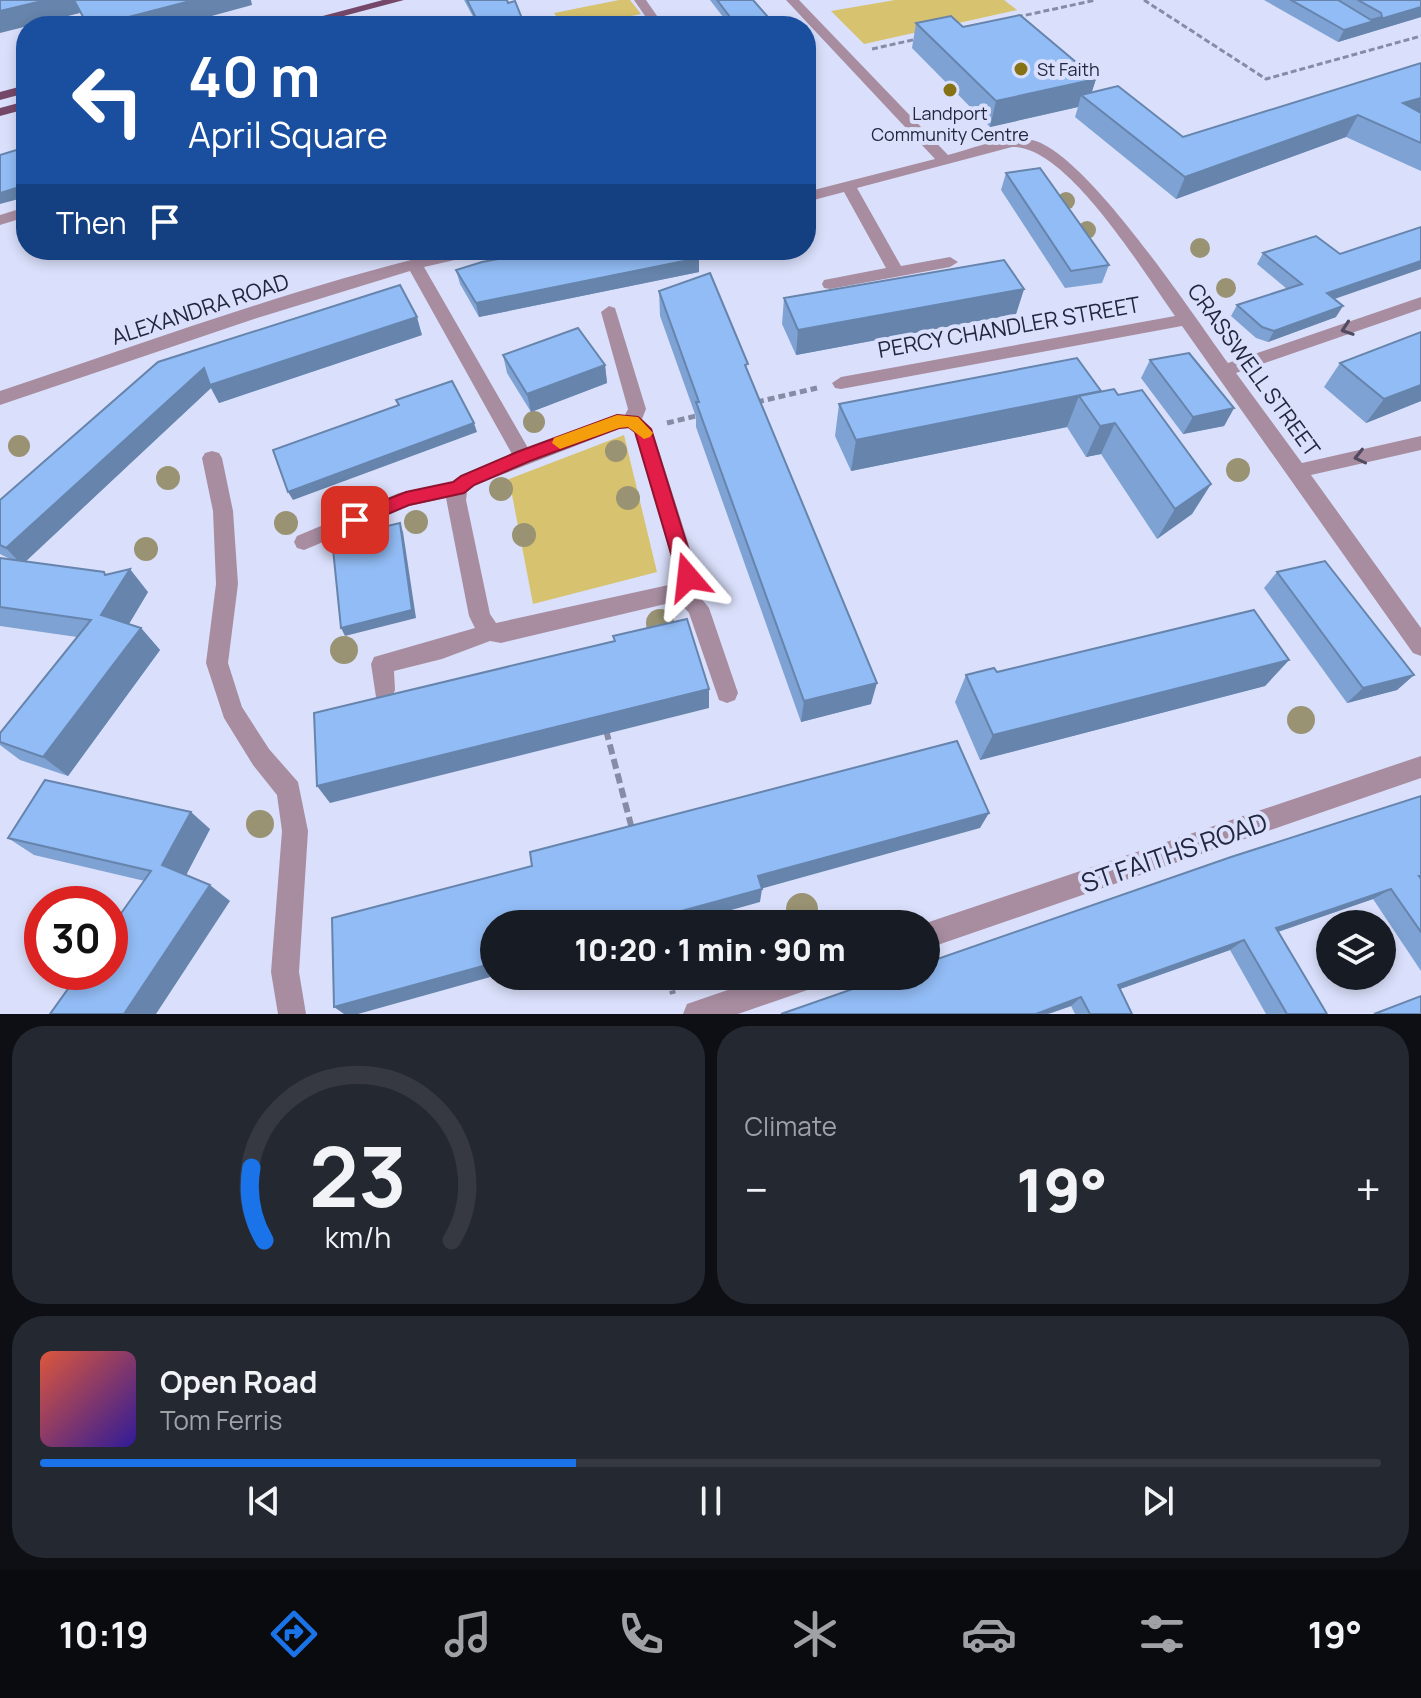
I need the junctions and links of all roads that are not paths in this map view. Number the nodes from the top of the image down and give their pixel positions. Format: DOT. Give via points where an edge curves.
graph roads {
  1 [pos="398,0"];
  2 [pos="792,0"];
  3 [pos="332,16"];
  4 [pos="807,16"];
  5 [pos="816,25"];
  6 [pos="945,161"];
  7 [pos="849,188"];
  8 [pos="816,195"];
  9 [pos="431,260"];
  10 [pos="950,262"];
  11 [pos="414,264"];
  12 [pos="896,271"];
  13 [pos="830,284"];
  14 [pos="1421,303"];
  15 [pos="609,312"];
  16 [pos="1187,319"];
  17 [pos="1226,370"];
  18 [pos="841,383"];
  19 [pos="0,398"];
  20 [pos="638,425"];
  21 [pos="1421,443"];
  22 [pos="524,457"];
  23 [pos="212,458"];
  24 [pos="1298,471"];
  25 [pos="458,488"];
  26 [pos="304,542"];
  27 [pos="681,590"];
  28 [pos="490,632"];
  29 [pos="1421,646"];
  30 [pos="384,690"];
  31 [pos="727,693"];
  32 [pos="1421,767"];
  33 [pos="940,931"];
  34 [pos="768,990"];
  35 [pos="292,1014"];
  36 [pos="697,1014"];
  1 -- 3 [label="main road"];
  2 -- 4 [label="street"];
  5 -- 6 [label="street"];
  6 -- 7 [label="street"];
  6 -- 16 [label="street, CRASSWELL STREET" via="1027,142 1044,148 1103,207"];
  7 -- 8 [label="street"];
  7 -- 12 [label="street"];
  9 -- 11 [label="street, ALEXANDRA ROAD"];
  10 -- 12 [label="street"];
  11 -- 19 [label="street, ALEXANDRA ROAD"];
  11 -- 22 [label="street"];
  12 -- 13 [label="street"];
  14 -- 17 [label="street, one-way"];
  15 -- 20 [label="street"];
  16 -- 17 [label="street, CRASSWELL STREET"];
  16 -- 18 [label="street, PERCY CHANDLER STREET"];
  17 -- 24 [label="street, CRASSWELL STREET"];
  20 -- 22 [label="street" via="617,422"];
  20 -- 27 [label="street" via="688,577"];
  21 -- 24 [label="street, one-way"];
  22 -- 25 [label="street"];
  23 -- 35 [label="street" via="223,511 227,584 217,663 232,711 289,790 295,831 285,972"];
  24 -- 29 [label="street, CRASSWELL STREET"];
  25 -- 26 [label="street" via="406,499"];
  25 -- 28 [label="street" via="456,500 480,616"];
  27 -- 28 [label="street" via="582,616"];
  27 -- 31 [label="street" via="698,608"];
  28 -- 30 [label="street" via="382,664"];
  32 -- 33 [label="street, ST FAITHS ROAD"];
  34 -- 36 [label="street"];
}
